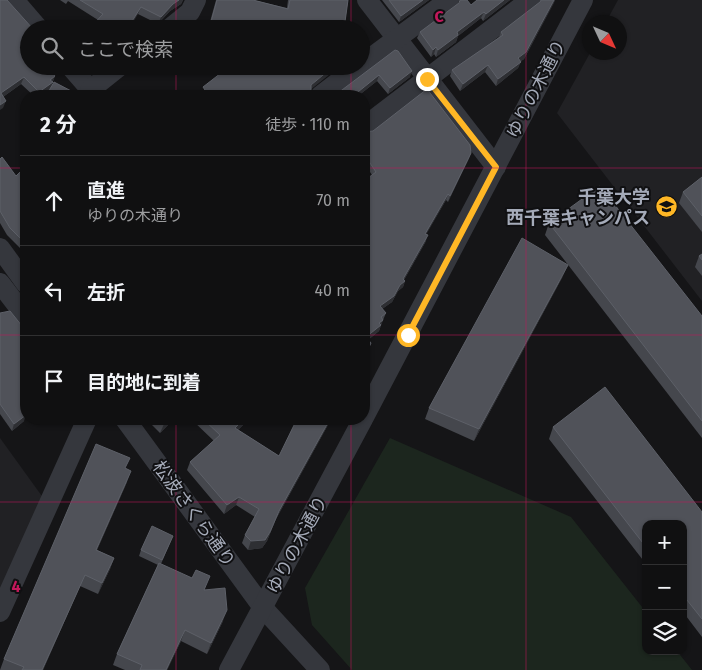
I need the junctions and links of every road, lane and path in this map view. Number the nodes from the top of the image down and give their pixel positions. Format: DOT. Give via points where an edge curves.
graph roads {
  1 [pos="14,0"];
  2 [pos="196,0"];
  3 [pos="367,0"];
  4 [pos="449,0"];
  5 [pos="530,0"];
  6 [pos="574,5"];
  7 [pos="31,20"];
  8 [pos="180,20"];
  9 [pos="396,39"];
  10 [pos="370,58"];
  11 [pos="78,75"];
  12 [pos="111,75"];
  13 [pos="348,75"];
  14 [pos="427,79"];
  15 [pos="90,90"];
  16 [pos="96,90"];
  17 [pos="328,90"];
  18 [pos="370,122"];
  19 [pos="496,167"];
  20 [pos="0,248"];
  21 [pos="20,276"];
  22 [pos="0,283"];
  23 [pos="20,309"];
  24 [pos="370,400"];
  25 [pos="84,425"];
  26 [pos="129,425"];
  27 [pos="356,425"];
  28 [pos="264,609"];
  29 [pos="0,612"];
  30 [pos="230,670"];
  31 [pos="320,670"];
  1 -- 7 [label="street"];
  2 -- 8 [label="street" via="190,12"];
  3 -- 9 [label="street"];
  4 -- 9 [label="street"];
  5 -- 14 [label="street"];
  6 -- 19 [label="street, ゆりの木通り"];
  9 -- 10 [label="street"];
  9 -- 14 [label="street"];
  11 -- 15 [label="street"];
  12 -- 16 [label="street"];
  13 -- 17 [label="street"];
  14 -- 18 [label="street"];
  14 -- 19 [label="street"];
  19 -- 24 [label="street, ゆりの木通り"];
  20 -- 21 [label="street"];
  22 -- 23 [label="street"];
  25 -- 29 [label="street"];
  26 -- 28 [label="street, 松波さくら通り"];
  27 -- 28 [label="street, ゆりの木通り"];
  28 -- 30 [label="street, ゆりの木通り"];
  28 -- 31 [label="street, 松波さくら通り"];
}
